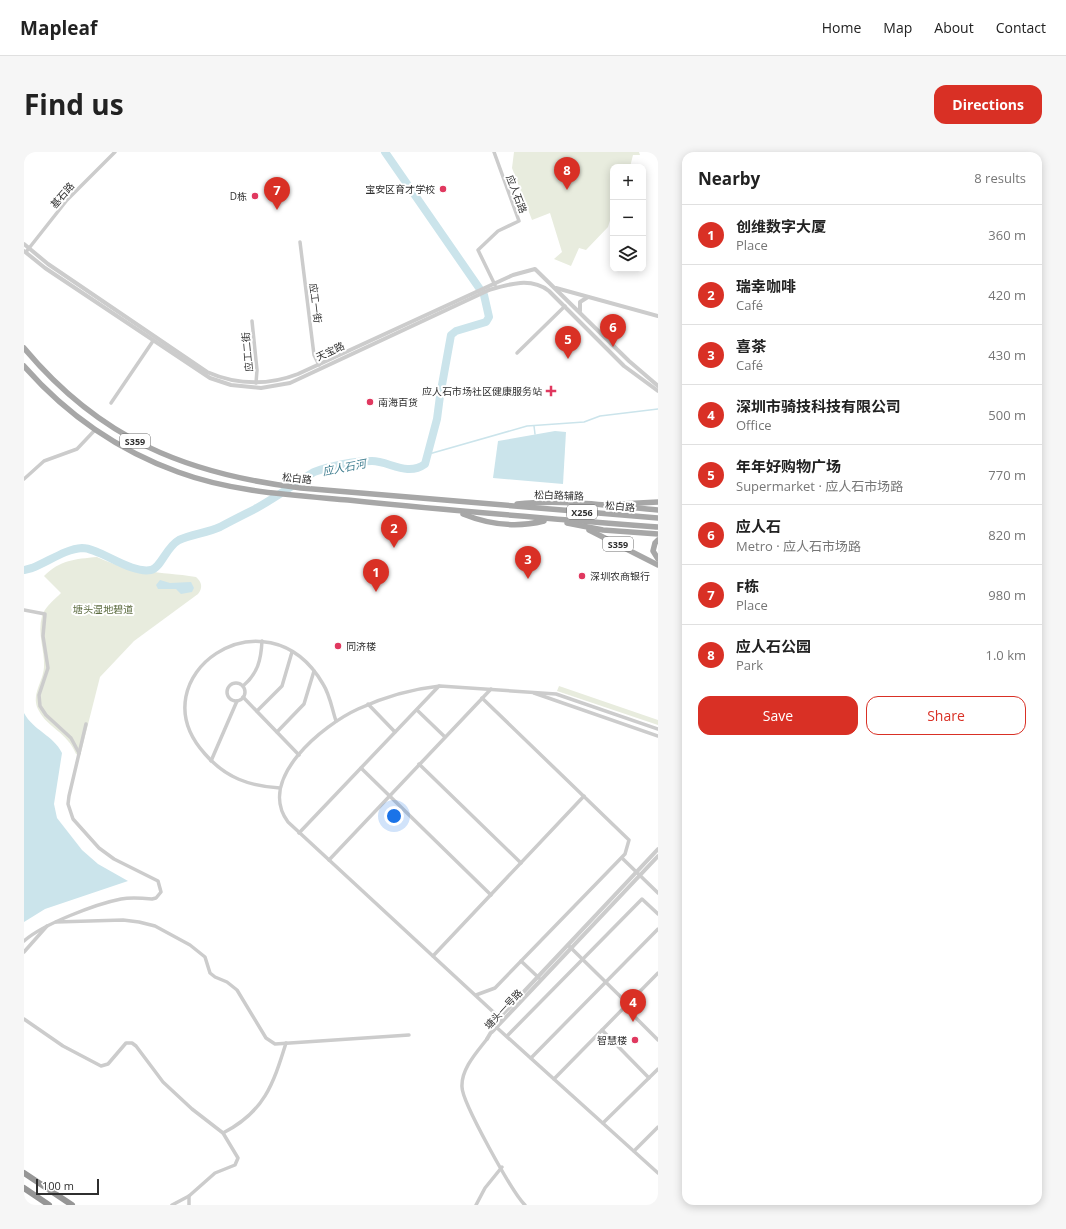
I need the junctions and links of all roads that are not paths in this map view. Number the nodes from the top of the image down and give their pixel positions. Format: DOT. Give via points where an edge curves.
graph roads {
  1 [pos="115,152"];
  2 [pos="494,152"];
  3 [pos="300,242"];
  4 [pos="24,244"];
  5 [pos="26,250"];
  6 [pos="494,284"];
  7 [pos="488,288"];
  8 [pos="496,288"];
  9 [pos="556,288"];
  10 [pos="474,295"];
  11 [pos="590,297"];
  12 [pos="565,306"];
  13 [pos="581,313"];
  14 [pos="658,316"];
  15 [pos="252,321"];
  16 [pos="153,341"];
  17 [pos="24,348"];
  18 [pos="517,353"];
  19 [pos="319,365"];
  20 [pos="24,366"];
  21 [pos="256,383"];
  22 [pos="650,384"];
  23 [pos="658,386"];
  24 [pos="658,391"];
  25 [pos="111,403"];
  26 [pos="95,430"];
  27 [pos="24,479"];
  28 [pos="658,502"];
  29 [pos="507,505"];
  30 [pos="594,505"];
  31 [pos="658,510"];
  32 [pos="458,511"];
  33 [pos="658,518"];
  34 [pos="550,520"];
  35 [pos="578,526"];
  36 [pos="658,527"];
  37 [pos="658,534"];
  38 [pos="658,540"];
  39 [pos="658,559"];
  40 [pos="658,565"];
  41 [pos="24,610"];
  42 [pos="262,641"];
  43 [pos="292,652"];
  44 [pos="314,671"];
  45 [pos="243,686"];
  46 [pos="440,686"];
  47 [pos="491,689"];
  48 [pos="527,691"];
  49 [pos="243,697"];
  50 [pos="482,698"];
  51 [pos="237,701"];
  52 [pos="368,704"];
  53 [pos="417,710"];
  54 [pos="257,711"];
  55 [pos="336,721"];
  56 [pos="86,724"];
  57 [pos="658,729"];
  58 [pos="277,732"];
  59 [pos="396,732"];
  60 [pos="658,736"];
  61 [pos="446,737"];
  62 [pos="79,753"];
  63 [pos="299,755"];
  64 [pos="211,761"];
  65 [pos="419,764"];
  66 [pos="361,768"];
  67 [pos="280,788"];
  68 [pos="389,796"];
  69 [pos="584,796"];
  70 [pos="299,833"];
  71 [pos="658,849"];
  72 [pos="658,856"];
  73 [pos="622,858"];
  74 [pos="329,860"];
  75 [pos="521,863"];
  76 [pos="639,873"];
  77 [pos="658,893"];
  78 [pos="491,894"];
  79 [pos="658,914"];
  80 [pos="56,922"];
  81 [pos="48,925"];
  82 [pos="658,929"];
  83 [pos="24,940"];
  84 [pos="570,946"];
  85 [pos="24,952"];
  86 [pos="433,956"];
  87 [pos="583,959"];
  88 [pos="522,961"];
  89 [pos="658,973"];
  90 [pos="540,979"];
  91 [pos="606,982"];
  92 [pos="476,995"];
  93 [pos="628,1004"];
  94 [pos="625,1007"];
  95 [pos="24,1019"];
  96 [pos="501,1019"];
  97 [pos="496,1026"];
  98 [pos="602,1030"];
  99 [pos="409,1034"];
  100 [pos="507,1036"];
  101 [pos="487,1038"];
  102 [pos="658,1040"];
  103 [pos="286,1043"];
  104 [pos="531,1058"];
  105 [pos="658,1069"];
  106 [pos="649,1078"];
  107 [pos="554,1079"];
  108 [pos="603,1123"];
  109 [pos="658,1127"];
  110 [pos="223,1133"];
  111 [pos="634,1151"];
  112 [pos="502,1167"];
  113 [pos="658,1173"];
  114 [pos="24,1174"];
  115 [pos="24,1188"];
  116 [pos="189,1196"];
  117 [pos="49,1205"];
  118 [pos="72,1205"];
  119 [pos="172,1205"];
  120 [pos="188,1205"];
  121 [pos="476,1205"];
  122 [pos="525,1205"];
  1 -- 5 [label="street, 基石路" via="67,200"];
  2 -- 6 [label="street, 应人石路" via="519,221 498,231 478,250"];
  3 -- 19 [label="street, 应工一街" via="314,355"];
  4 -- 5 [label="street, 天宝路"];
  5 -- 16 [label="street, 天宝路" via="45,268"];
  5 -- 21 [label="street, 天宝路" via="207,372 232,380"];
  6 -- 7 [label="street, 天宝路"];
  6 -- 8 [label="street, 应人石路"];
  6 -- 9 [label="street, 天宝路" via="524,270 535,269"];
  7 -- 8 [label="street, 天宝路"];
  7 -- 10 [label="street, 天宝路"];
  8 -- 12 [label="street, 天宝路" via="528,282 544,286"];
  9 -- 11 [label="street, 天宝路"];
  9 -- 13 [label="street"];
  10 -- 16 [label="street, 天宝路" via="307,376 275,386 243,387 220,382 200,373"];
  10 -- 19 [label="street, 天宝路"];
  11 -- 13 [label="street" via="580,302"];
  11 -- 14 [label="street, 天宝路"];
  12 -- 18 [label="street"];
  12 -- 22 [label="street, 天宝路" via="624,366"];
  13 -- 22 [label="street"];
  15 -- 21 [label="street, 应工二街"];
  16 -- 25 [label="street"];
  17 -- 29 [label="main road, 松白路 / S359" via="48,375 85,409 108,425 166,456 217,473 301,488"];
  19 -- 21 [label="street, 天宝路" via="279,381"];
  20 -- 26 [label="main road, 松白路 / S359" via="60,403"];
  22 -- 23 [label="street"];
  22 -- 24 [label="street"];
  26 -- 27 [label="street" via="77,449 44,461"];
  26 -- 32 [label="main road, 松白路 / S359" via="136,453 178,472 221,485 292,495"];
  28 -- 30 [label="main road, S359"];
  29 -- 30 [label="main road, 松白路辅路 / S359" via="533,502"];
  29 -- 33 [label="main road, 松白路 / X256"];
  30 -- 31 [label="main road, 松白路辅路 / S359"];
  32 -- 34 [label="main road, 松白路 / S359"];
  32 -- 34 [label="main road" via="488,523 522,525"];
  34 -- 35 [label="main road, S359"];
  34 -- 36 [label="main road, 松白路 / X256"];
  35 -- 37 [label="main road, S359"];
  35 -- 40 [label="main road, S359"];
  38 -- 39 [label="main road" via="653,551"];
  41 -- 62 [label="street" via="45,614 43,636 48,668 39,695 40,706 67,734"];
  42 -- 43 [label="street" via="276,644"];
  42 -- 45 [label="street" via="259,665 254,676"];
  42 -- 64 [label="street" via="245,640 224,649 204,665 188,687 184,708 187,722 198,745"];
  43 -- 44 [label="street"];
  43 -- 54 [label="street" via="282,686"];
  44 -- 55 [label="street" via="326,689"];
  44 -- 58 [label="street" via="304,704"];
  45 -- 49 [label="street"];
  45 -- 51 [label="street" via="235,683 229,688 228,695"];
  46 -- 47 [label="street"];
  46 -- 52 [label="street" via="398,694"];
  46 -- 53 [label="street"];
  47 -- 48 [label="street"];
  47 -- 50 [label="street"];
  48 -- 57 [label="street" via="556,694"];
  48 -- 60 [label="street"];
  49 -- 51 [label="street"];
  49 -- 54 [label="street"];
  50 -- 61 [label="street"];
  50 -- 69 [label="street"];
  51 -- 64 [label="street"];
  52 -- 55 [label="street"];
  52 -- 59 [label="street"];
  53 -- 59 [label="street"];
  53 -- 61 [label="street"];
  54 -- 58 [label="street"];
  55 -- 63 [label="street"];
  56 -- 62 [label="street"];
  58 -- 63 [label="street"];
  59 -- 66 [label="street"];
  61 -- 65 [label="street"];
  62 -- 80 [label="street" via="69,796 73,819 103,852 155,879 162,888 156,898 110,901"];
  63 -- 67 [label="street" via="286,772"];
  64 -- 67 [label="street" via="243,783"];
  65 -- 68 [label="street"];
  65 -- 75 [label="street"];
  66 -- 68 [label="street"];
  66 -- 70 [label="street"];
  67 -- 70 [label="street" via="282,812"];
  68 -- 74 [label="street"];
  68 -- 78 [label="street"];
  69 -- 73 [label="street" via="629,840"];
  69 -- 75 [label="street"];
  70 -- 74 [label="street"];
  71 -- 76 [label="street, 塘头一号路"];
  72 -- 76 [label="street, 塘头一号路"];
  73 -- 76 [label="street"];
  73 -- 88 [label="street"];
  74 -- 86 [label="street"];
  75 -- 78 [label="street"];
  76 -- 77 [label="street"];
  76 -- 84 [label="street, 塘头一号路"];
  78 -- 86 [label="street"];
  79 -- 87 [label="street" via="642,899"];
  80 -- 81 [label="street"];
  80 -- 103 [label="street" via="123,920 155,926 190,945 205,957 210,973 237,990 266,1038 275,1044"];
  81 -- 83 [label="street"];
  81 -- 85 [label="street"];
  82 -- 91 [label="street"];
  84 -- 87 [label="street"];
  84 -- 90 [label="street, 塘头一号路"];
  86 -- 92 [label="street"];
  87 -- 91 [label="street"];
  87 -- 100 [label="street"];
  88 -- 90 [label="street"];
  88 -- 92 [label="street" via="495,988"];
  89 -- 93 [label="street"];
  90 -- 96 [label="street, 塘头一号路"];
  91 -- 93 [label="street"];
  91 -- 104 [label="street"];
  92 -- 96 [label="street"];
  93 -- 94 [label="street"];
  94 -- 98 [label="street"];
  94 -- 102 [label="street"];
  95 -- 110 [label="street" via="63,1046 101,1066 108,1064 126,1043 132,1043 163,1082"];
  96 -- 97 [label="street, 塘头一号路"];
  97 -- 100 [label="street"];
  97 -- 101 [label="street, 塘头一号路"];
  98 -- 106 [label="street"];
  98 -- 107 [label="street"];
  99 -- 103 [label="street"];
  100 -- 104 [label="street"];
  101 -- 112 [label="street" via="466,1069 463,1096"];
  103 -- 110 [label="street" via="274,1080 264,1100 249,1117"];
  104 -- 107 [label="street"];
  105 -- 106 [label="street"];
  106 -- 108 [label="street"];
  107 -- 108 [label="street"];
  108 -- 111 [label="street"];
  109 -- 111 [label="street"];
  110 -- 116 [label="street" via="236,1154 237,1162 232,1167 215,1173"];
  111 -- 113 [label="street"];
  112 -- 121 [label="street" via="485,1188"];
  112 -- 122 [label="street"];
  114 -- 118 [label="highway"];
  115 -- 117 [label="highway"];
  116 -- 119 [label="street"];
  116 -- 120 [label="street"];
}
